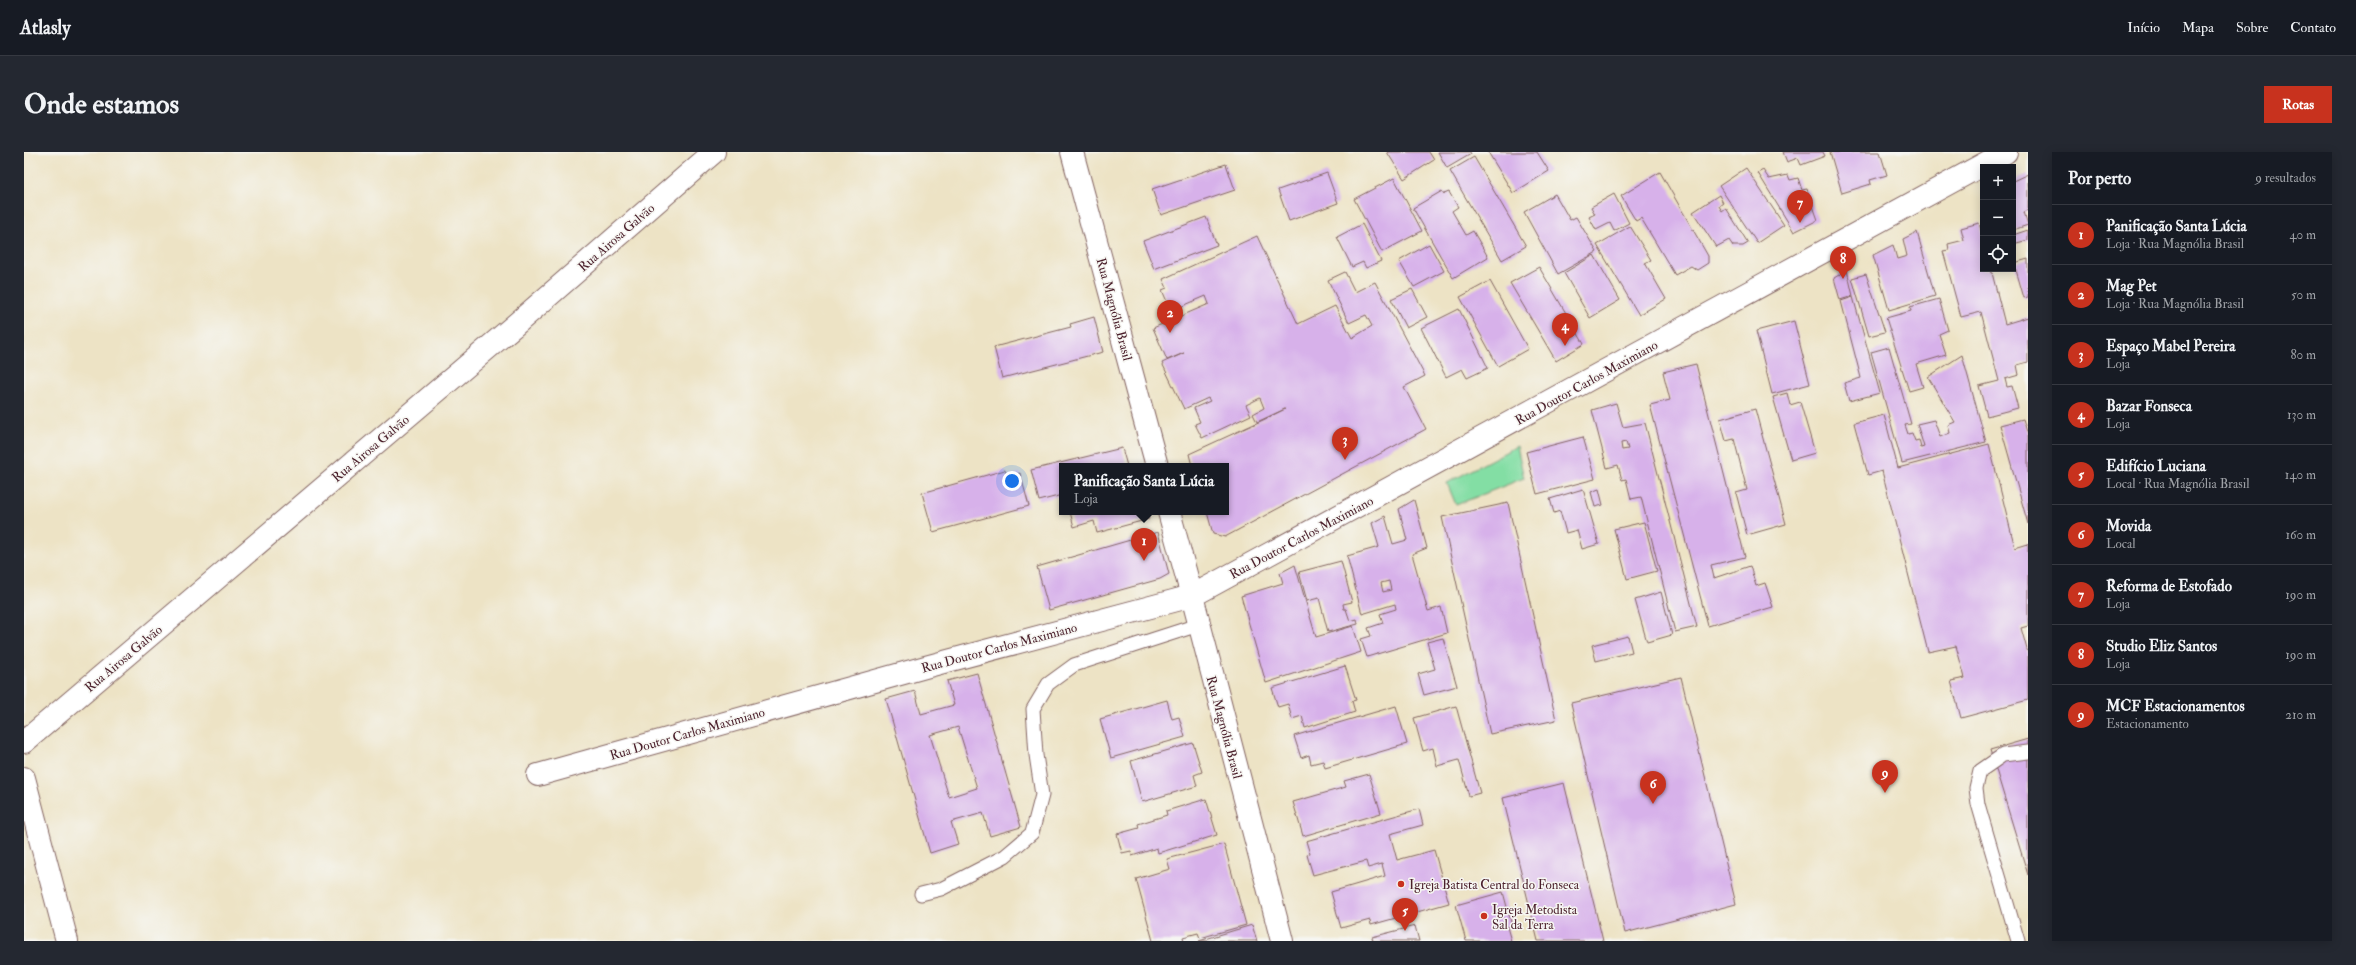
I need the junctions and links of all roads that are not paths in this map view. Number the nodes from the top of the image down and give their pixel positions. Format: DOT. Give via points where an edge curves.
graph roads {
  1 [pos="714,152"];
  2 [pos="1072,152"];
  3 [pos="2006,152"];
  4 [pos="1156,463"];
  5 [pos="1170,515"];
  6 [pos="1192,596"];
  7 [pos="1198,625"];
  8 [pos="24,742"];
  9 [pos="2028,752"];
  10 [pos="538,775"];
  11 [pos="24,778"];
  12 [pos="921,894"];
  13 [pos="67,941"];
  14 [pos="1282,941"];
  15 [pos="2018,941"];
  1 -- 8 [label="street, Rua Airosa Galvão" via="515,325"];
  2 -- 4 [label="street, Rua Magnólia Brasil"];
  3 -- 6 [label="street, Rua Doutor Carlos Maximiano"];
  5 -- 6 [label="street, Rua Magnólia Brasil"];
  6 -- 7 [label="street, Rua Magnólia Brasil"];
  6 -- 10 [label="street, Rua Doutor Carlos Maximiano"];
  7 -- 12 [label="lane" via="1074,665 1048,684 1033,709 1042,795 1032,833 1005,856 941,889"];
  7 -- 14 [label="street, Rua Magnólia Brasil"];
  9 -- 15 [label="lane" via="2003,755 1980,771 1976,788 1978,804"];
  11 -- 13 [label="street"];
}
